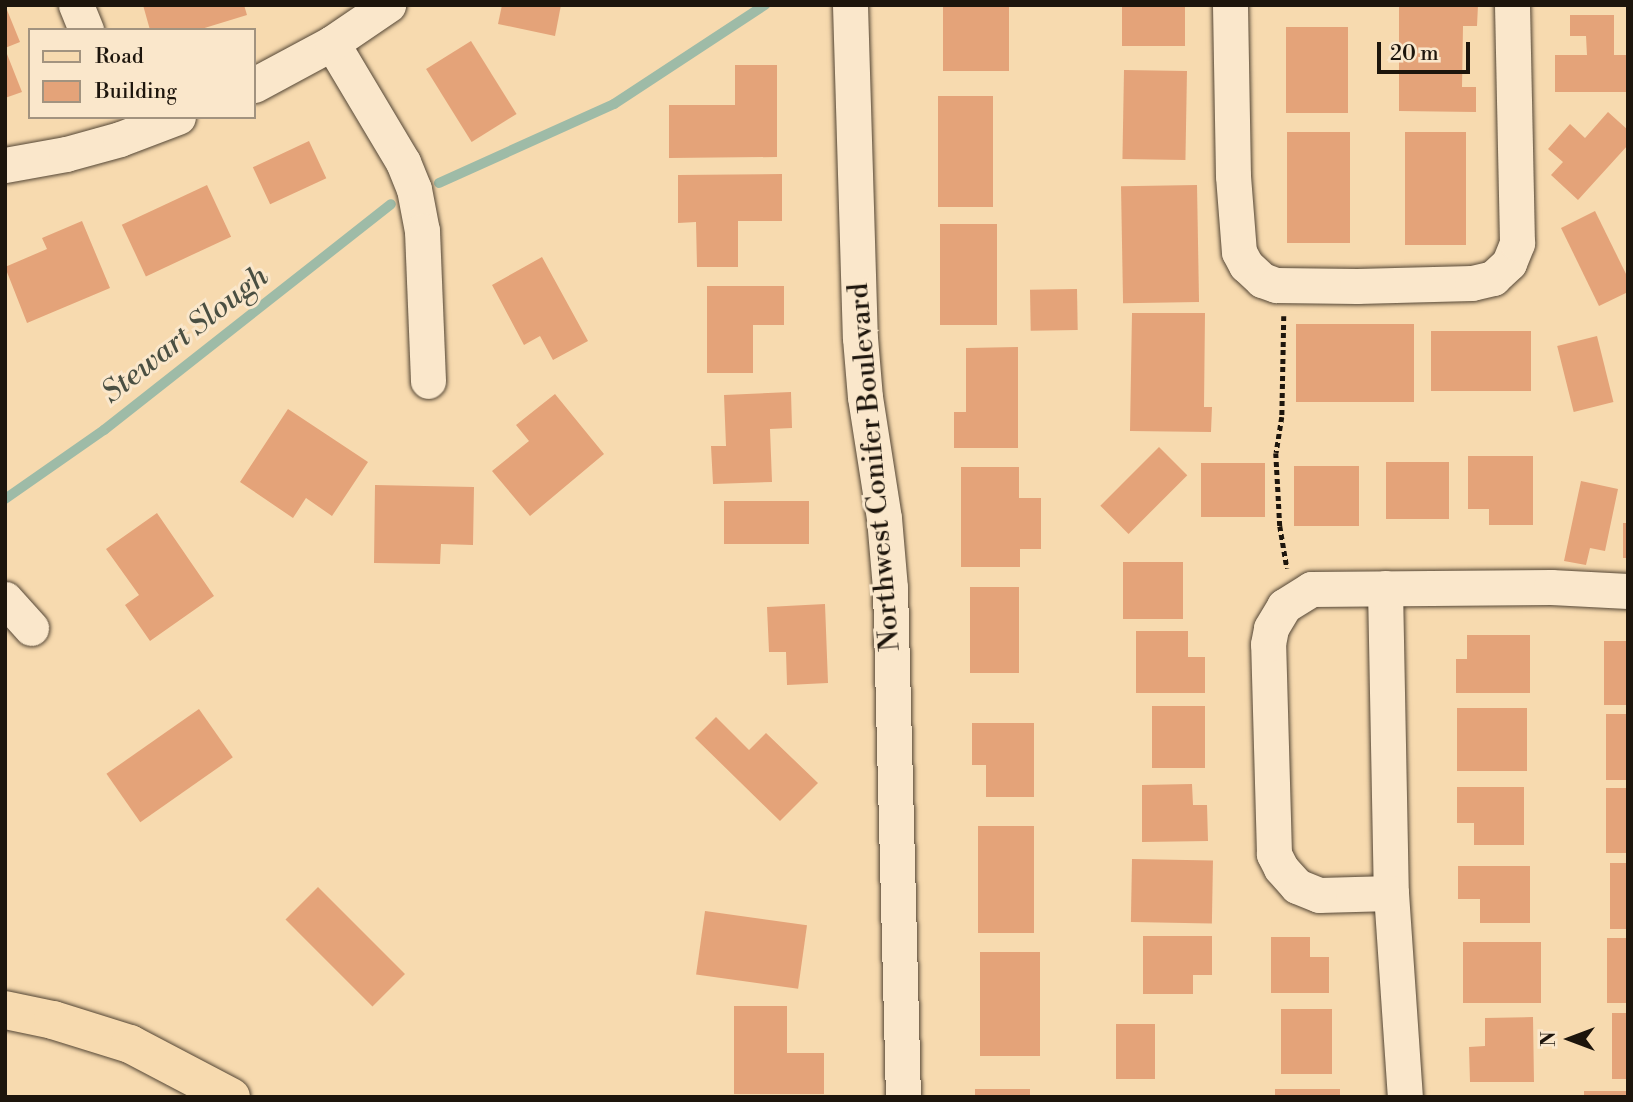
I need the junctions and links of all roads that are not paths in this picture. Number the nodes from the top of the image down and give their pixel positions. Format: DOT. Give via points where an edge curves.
graph roads {
  1 [pos="76,5"];
  2 [pos="388,5"];
  3 [pos="850,5"];
  4 [pos="1230,5"];
  5 [pos="1512,5"];
  6 [pos="85,28"];
  7 [pos="332,43"];
  8 [pos="256,84"];
  9 [pos="167,119"];
  10 [pos="118,128"];
  11 [pos="5,165"];
  12 [pos="428,381"];
  13 [pos="1385,588"];
  14 [pos="1628,591"];
  15 [pos="5,599"];
  16 [pos="31,628"];
  17 [pos="1391,893"];
  18 [pos="5,1010"];
  19 [pos="231,1097"];
  20 [pos="903,1097"];
  21 [pos="1405,1097"];
  1 -- 6 [label="street"];
  2 -- 7 [label="street"];
  3 -- 20 [label="street, Northwest Conifer Boulevard" via="860,338 890,589"];
  4 -- 5 [label="street" via="1237,243 1246,265 1262,280 1286,285 1472,283 1493,278 1509,263 1517,243"];
  7 -- 8 [label="street"];
  7 -- 12 [label="street" via="403,162 414,189 422,232"];
  9 -- 10 [label="street"];
  10 -- 11 [label="street" via="66,154"];
  13 -- 14 [label="street"];
  13 -- 17 [label="street"];
  13 -- 17 [label="street" via="1311,589 1296,596 1271,628 1268,644 1274,854 1297,886 1319,895"];
  15 -- 16 [label="street"];
  17 -- 21 [label="street"];
  18 -- 19 [label="main road" via="130,1044"];
}
